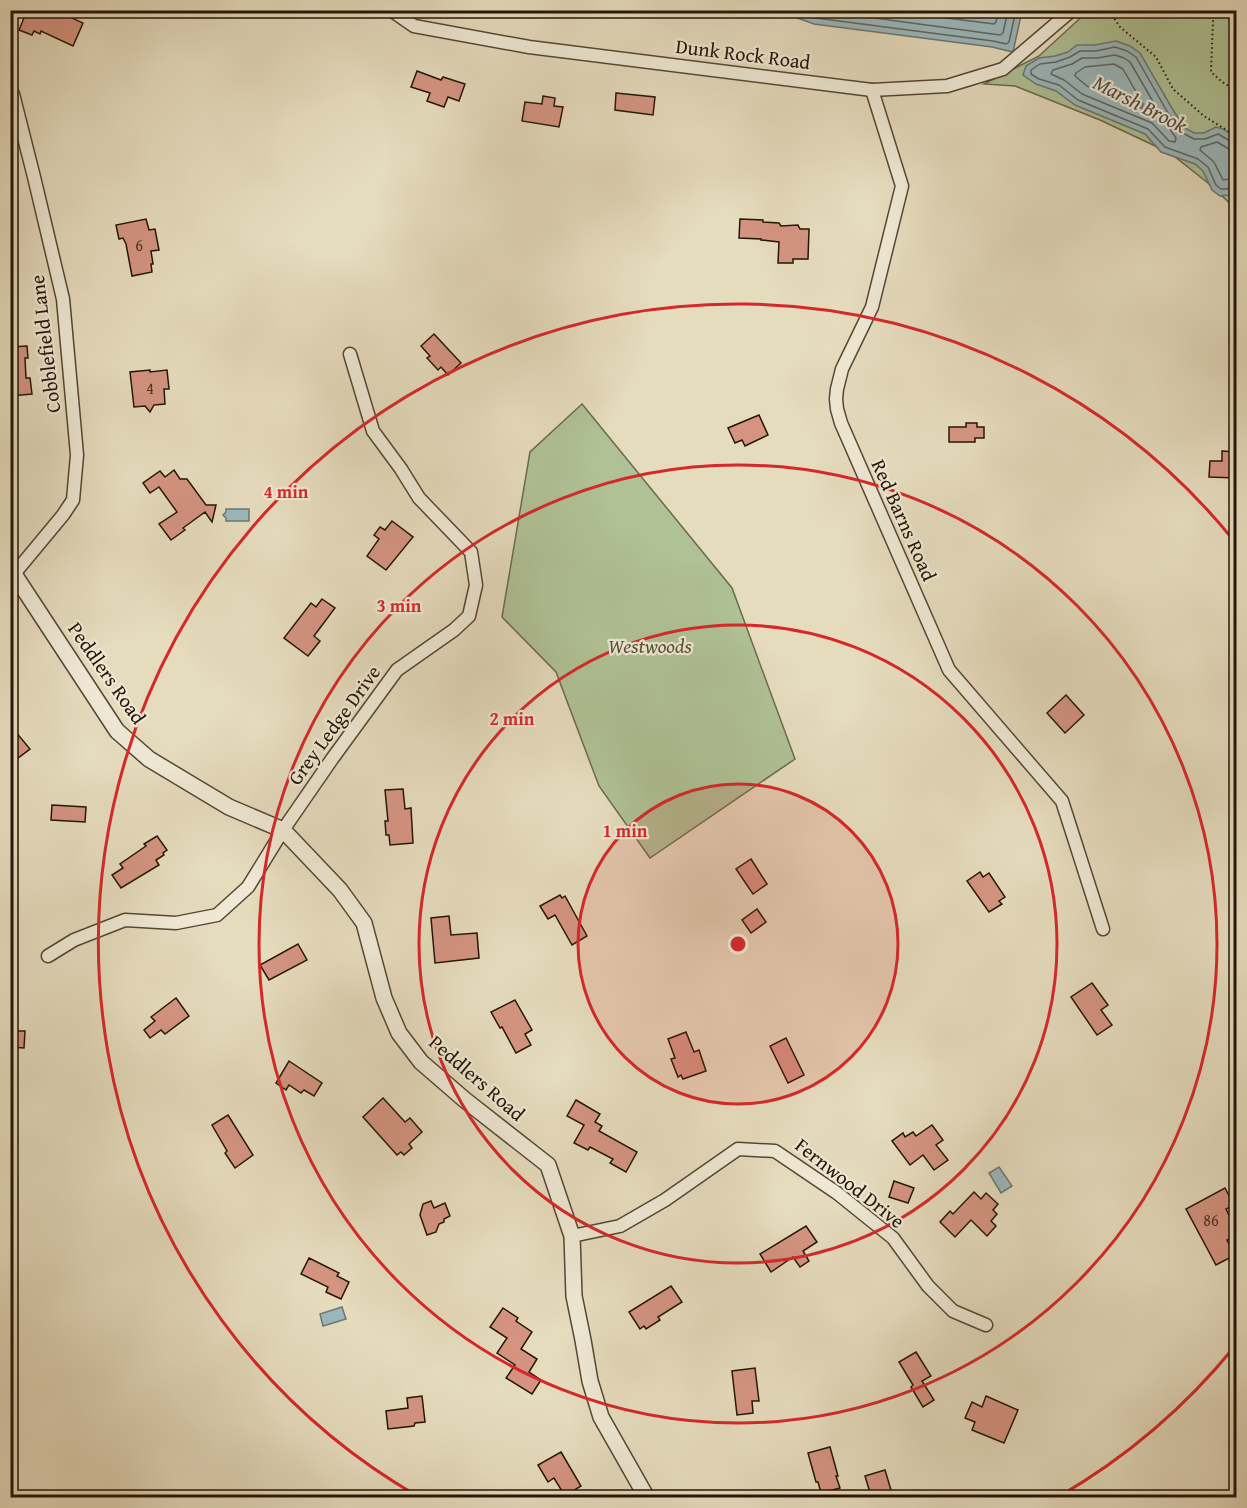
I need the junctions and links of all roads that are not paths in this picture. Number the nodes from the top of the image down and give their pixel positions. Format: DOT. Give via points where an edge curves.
graph roads {
  1 [pos="391,10"];
  2 [pos="1072,10"];
  3 [pos="872,90"];
  4 [pos="13,94"];
  5 [pos="350,354"];
  6 [pos="12,573"];
  7 [pos="283,830"];
  8 [pos="1103,930"];
  9 [pos="48,956"];
  10 [pos="572,1236"];
  11 [pos="986,1325"];
  12 [pos="646,1497"];
  1 -- 3 [label="street, Dunk Rock Road" via="414,26 529,47"];
  2 -- 3 [label="street, Dunk Rock Road" via="1003,69 947,86"];
  3 -- 8 [label="street, Red Barns Road" via="902,186 872,307 842,369 837,409 949,670 1062,801"];
  4 -- 6 [label="street, Cobblefield Lane" via="63,299 76,455 73,500"];
  5 -- 7 [label="street, Grey Ledge Drive" via="373,431 419,498 471,552 476,585 469,616 397,670"];
  6 -- 7 [label="street, Peddlers Road" via="117,731 149,759 229,807"];
  7 -- 9 [label="street, Grey Ledge Drive" via="248,887 217,915 176,923 125,921 74,940"];
  7 -- 10 [label="street, Peddlers Road" via="340,890 364,923 384,998 399,1033 421,1062 548,1165"];
  10 -- 11 [label="street, Fernwood Drive" via="620,1226 738,1149 775,1151 837,1192 893,1238 928,1286 953,1311"];
  10 -- 12 [label="street, Peddlers Road" via="574,1296 590,1382 601,1417"];
}
